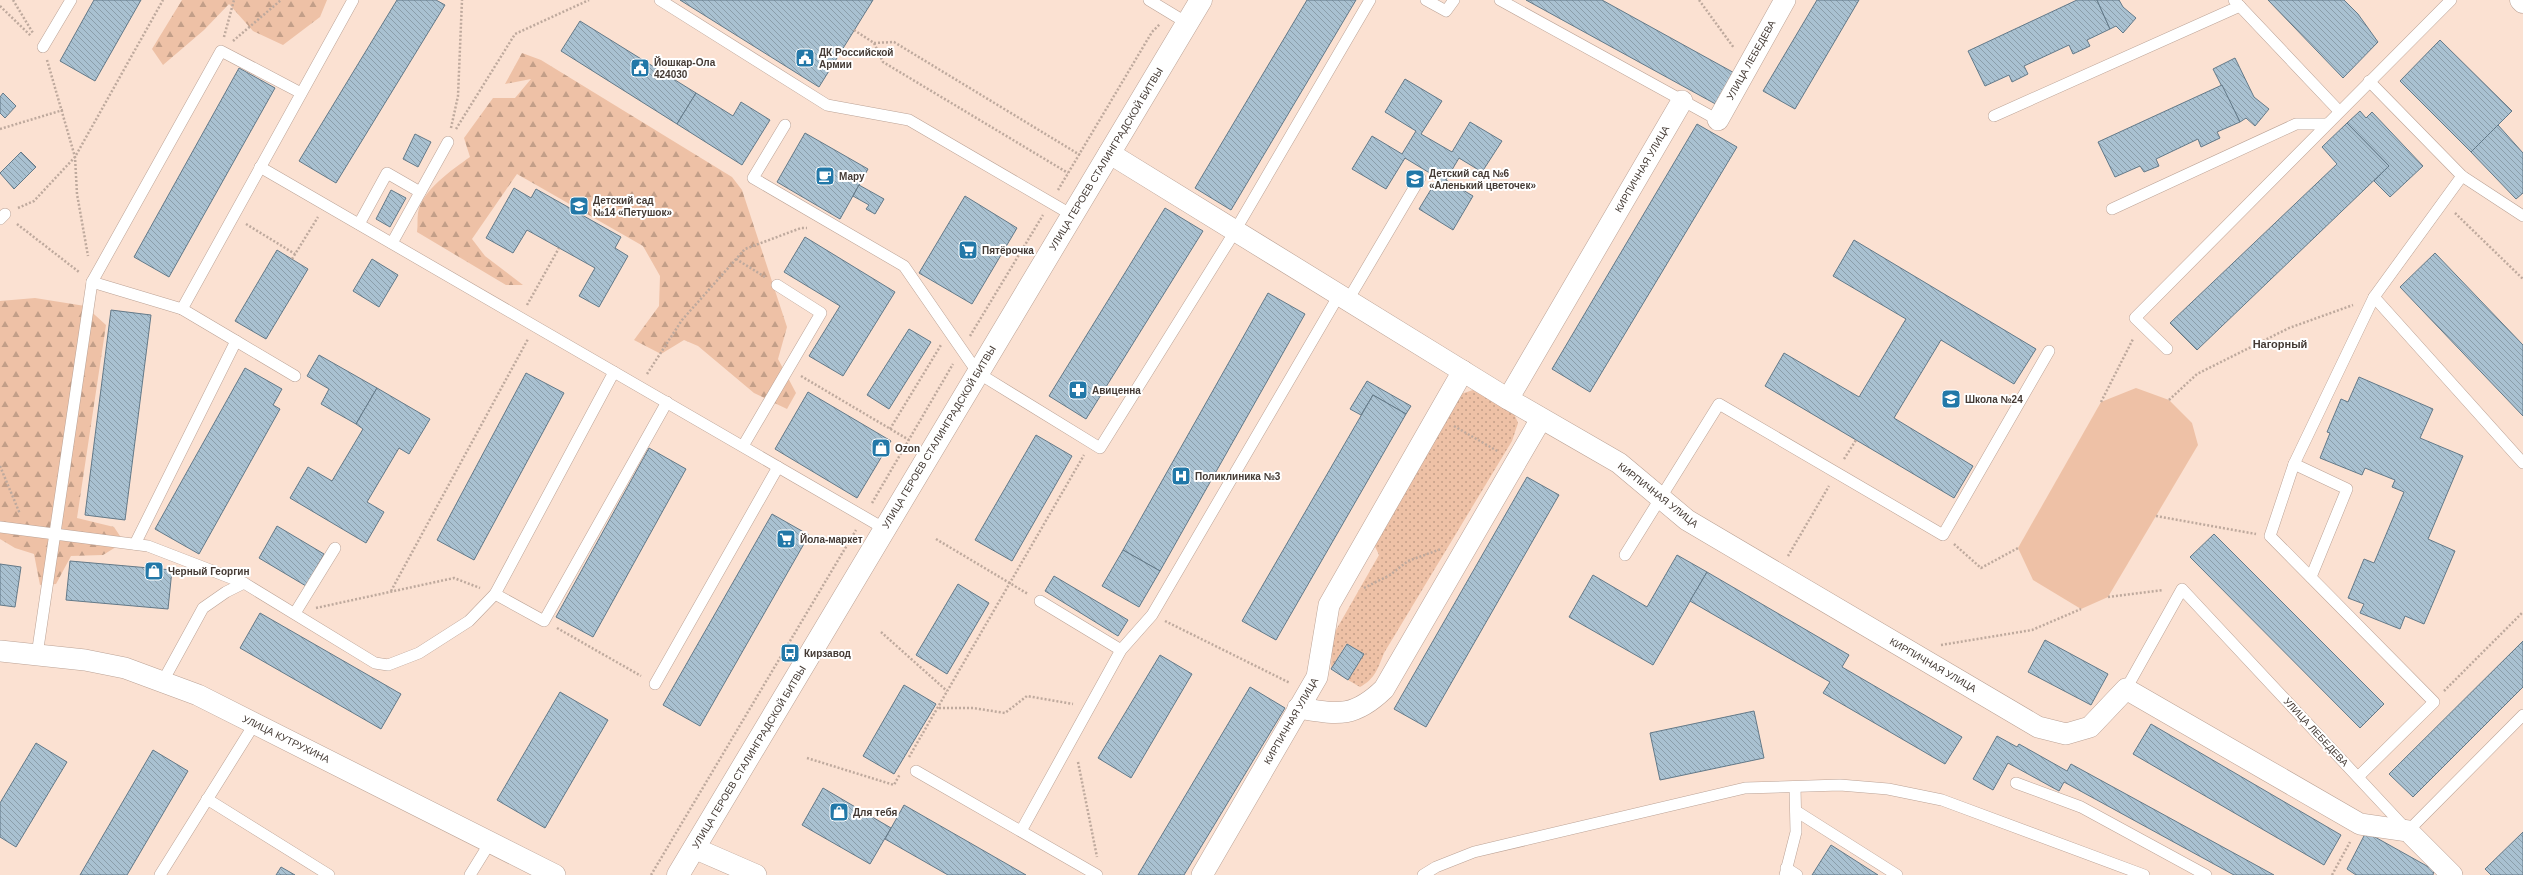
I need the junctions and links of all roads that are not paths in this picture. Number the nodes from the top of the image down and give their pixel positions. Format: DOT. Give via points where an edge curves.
graph roads {
  1 [pos="70,0"];
  2 [pos="353,0"];
  3 [pos="660,0"];
  4 [pos="1149,0"];
  5 [pos="1201,0"];
  6 [pos="1370,0"];
  7 [pos="1426,0"];
  8 [pos="1454,0"];
  9 [pos="1500,0"];
  10 [pos="1785,0"];
  11 [pos="2451,0"];
  12 [pos="2237,3"];
  13 [pos="1179,18"];
  14 [pos="43,47"];
  15 [pos="2369,81"];
  16 [pos="301,93"];
  17 [pos="1682,101"];
  18 [pos="2339,111"];
  19 [pos="1994,116"];
  20 [pos="1718,120"];
  21 [pos="2326,124"];
  22 [pos="785,125"];
  23 [pos="448,142"];
  24 [pos="1109,153"];
  25 [pos="260,167"];
  26 [pos="2462,176"];
  27 [pos="1420,178"];
  28 [pos="420,192"];
  29 [pos="2112,209"];
  30 [pos="1072,215"];
  31 [pos="2523,216"];
  32 [pos="359,224"];
  33 [pos="1235,231"];
  34 [pos="392,243"];
  35 [pos="92,282"];
  36 [pos="777,285"];
  37 [pos="1343,297"];
  38 [pos="2374,297"];
  39 [pos="182,309"];
  40 [pos="236,341"];
  41 [pos="2167,349"];
  42 [pos="2049,351"];
  43 [pos="1463,371"];
  44 [pos="614,372"];
  45 [pos="978,373"];
  46 [pos="296,376"];
  47 [pos="1508,399"];
  48 [pos="667,402"];
  49 [pos="1541,419"];
  50 [pos="743,446"];
  51 [pos="2523,463"];
  52 [pos="2294,464"];
  53 [pos="778,467"];
  54 [pos="1660,499"];
  55 [pos="0,527"];
  56 [pos="885,529"];
  57 [pos="56,534"];
  58 [pos="134,544"];
  59 [pos="335,548"];
  60 [pos="1625,555"];
  61 [pos="2311,577"];
  62 [pos="244,583"];
  63 [pos="495,594"];
  64 [pos="1040,601"];
  65 [pos="295,613"];
  66 [pos="1121,650"];
  67 [pos="0,651"];
  68 [pos="37,655"];
  69 [pos="163,681"];
  70 [pos="655,684"];
  71 [pos="2126,689"];
  72 [pos="1303,700"];
  73 [pos="2523,716"];
  74 [pos="255,723"];
  75 [pos="916,771"];
  76 [pos="2358,777"];
  77 [pos="2016,783"];
  78 [pos="1795,787"];
  79 [pos="208,799"];
  80 [pos="1796,811"];
  81 [pos="1021,831"];
  82 [pos="2408,832"];
  83 [pos="491,841"];
  84 [pos="694,848"];
  85 [pos="1785,872"];
  86 [pos="160,875"];
  87 [pos="329,875"];
  88 [pos="470,875"];
  89 [pos="555,875"];
  90 [pos="678,875"];
  91 [pos="756,875"];
  92 [pos="1097,875"];
  93 [pos="1202,875"];
  94 [pos="1423,875"];
  95 [pos="1797,875"];
  96 [pos="1897,875"];
  97 [pos="2144,875"];
  98 [pos="2206,875"];
  99 [pos="2452,875"];
  1 -- 14 [label="lane"];
  2 -- 16 [label="lane"];
  3 -- 30 [label="lane" via="828,105 908,120 1052,201"];
  4 -- 13 [label="lane"];
  5 -- 13 [label="street, УЛИЦА ГЕРОЕВ СТАЛИНГРАДСКОЙ БИТВЫ"];
  6 -- 33 [label="lane"];
  7 -- 8 [label="lane" via="1446,11"];
  9 -- 17 [label="lane"];
  10 -- 20 [label="street, УЛИЦА ЛЕБЕДЕВА"];
  11 -- 15 [label="lane"];
  12 -- 18 [label="lane"];
  12 -- 19 [label="lane"];
  13 -- 24 [label="street, УЛИЦА ГЕРОЕВ СТАЛИНГРАДСКОЙ БИТВЫ"];
  15 -- 18 [label="lane"];
  15 -- 26 [label="lane"];
  16 -- 25 [label="lane"];
  16 -- 35 [label="lane" via="221,51"];
  17 -- 20 [label="lane"];
  17 -- 47 [label="street, КИРПИЧНАЯ УЛИЦА"];
  18 -- 21 [label="lane"];
  21 -- 29 [label="lane" via="2296,124"];
  21 -- 41 [label="lane" via="2135,318"];
  22 -- 45 [label="lane" via="754,178 904,266"];
  23 -- 28 [label="lane"];
  24 -- 30 [label="street, УЛИЦА ГЕРОЕВ СТАЛИНГРАДСКОЙ БИТВЫ"];
  24 -- 33 [label="street"];
  25 -- 32 [label="lane"];
  25 -- 39 [label="lane"];
  26 -- 31 [label="lane"];
  26 -- 38 [label="lane"];
  27 -- 37 [label="lane"];
  28 -- 32 [label="lane" via="387,173"];
  28 -- 34 [label="lane"];
  30 -- 45 [label="street, УЛИЦА ГЕРОЕВ СТАЛИНГРАДСКОЙ БИТВЫ"];
  32 -- 34 [label="lane"];
  33 -- 37 [label="street"];
  33 -- 45 [label="lane" via="1100,448"];
  34 -- 44 [label="lane"];
  35 -- 39 [label="lane"];
  35 -- 57 [label="lane"];
  36 -- 50 [label="lane" via="821,313"];
  37 -- 43 [label="street"];
  37 -- 66 [label="lane" via="1152,615"];
  38 -- 51 [label="lane"];
  38 -- 52 [label="lane"];
  39 -- 40 [label="lane"];
  40 -- 46 [label="lane"];
  40 -- 58 [label="lane"];
  42 -- 54 [label="lane" via="1943,535 1719,404"];
  43 -- 47 [label="street"];
  43 -- 72 [label="street, КИРПИЧНАЯ УЛИЦА" via="1329,605 1317,677"];
  44 -- 48 [label="lane"];
  44 -- 63 [label="lane"];
  45 -- 56 [label="street, УЛИЦА ГЕРОЕВ СТАЛИНГРАДСКОЙ БИТВЫ"];
  47 -- 49 [label="street, КИРПИЧНАЯ УЛИЦА"];
  48 -- 50 [label="lane"];
  48 -- 63 [label="lane" via="544,621"];
  49 -- 54 [label="street, КИРПИЧНАЯ УЛИЦА" via="1619,463"];
  49 -- 72 [label="street" via="1384,689 1359,708 1339,714"];
  50 -- 53 [label="lane"];
  52 -- 61 [label="lane" via="2270,536"];
  52 -- 61 [label="lane" via="2347,489"];
  53 -- 56 [label="lane"];
  53 -- 70 [label="lane"];
  54 -- 60 [label="lane"];
  54 -- 71 [label="street, КИРПИЧНАЯ УЛИЦА" via="1687,520 2038,727 2066,734 2090,727"];
  55 -- 57 [label="lane"];
  56 -- 84 [label="street, УЛИЦА ГЕРОЕВ СТАЛИНГРАДСКОЙ БИТВЫ"];
  57 -- 58 [label="lane"];
  57 -- 68 [label="lane"];
  58 -- 62 [label="lane" via="148,546"];
  59 -- 65 [label="lane"];
  61 -- 76 [label="lane" via="2434,702"];
  62 -- 65 [label="lane"];
  62 -- 69 [label="lane" via="203,608"];
  63 -- 65 [label="lane" via="469,620 419,653 388,665 375,663"];
  64 -- 66 [label="lane"];
  66 -- 81 [label="lane"];
  67 -- 68 [label="street, УЛИЦА КУТРУХИНА"];
  68 -- 69 [label="street, УЛИЦА КУТРУХИНА" via="125,668"];
  69 -- 74 [label="street, УЛИЦА КУТРУХИНА"];
  71 -- 76 [label="lane, УЛИЦА ЛЕБЕДЕВА" via="2182,589"];
  71 -- 82 [label="street" via="2360,824"];
  72 -- 93 [label="street, КИРПИЧНАЯ УЛИЦА"];
  73 -- 82 [label="lane"];
  74 -- 79 [label="lane"];
  74 -- 83 [label="street, УЛИЦА КУТРУХИНА"];
  75 -- 81 [label="lane"];
  76 -- 82 [label="lane, УЛИЦА ЛЕБЕДЕВА"];
  77 -- 98 [label="lane" via="2081,807"];
  78 -- 80 [label="lane"];
  78 -- 94 [label="lane" via="1745,788 1729,791 1474,852"];
  78 -- 97 [label="lane" via="1840,785 1888,788 1942,800"];
  79 -- 86 [label="lane"];
  79 -- 87 [label="lane"];
  80 -- 85 [label="lane" via="1796,832"];
  80 -- 96 [label="lane"];
  81 -- 92 [label="lane"];
  82 -- 99 [label="street, УЛИЦА ЛЕБЕДЕВА"];
  83 -- 88 [label="lane"];
  83 -- 89 [label="street, УЛИЦА КУТРУХИНА"];
  84 -- 90 [label="street, УЛИЦА ГЕРОЕВ СТАЛИНГРАДСКОЙ БИТВЫ"];
  84 -- 91 [label="street"];
  85 -- 95 [label="lane"];
}
